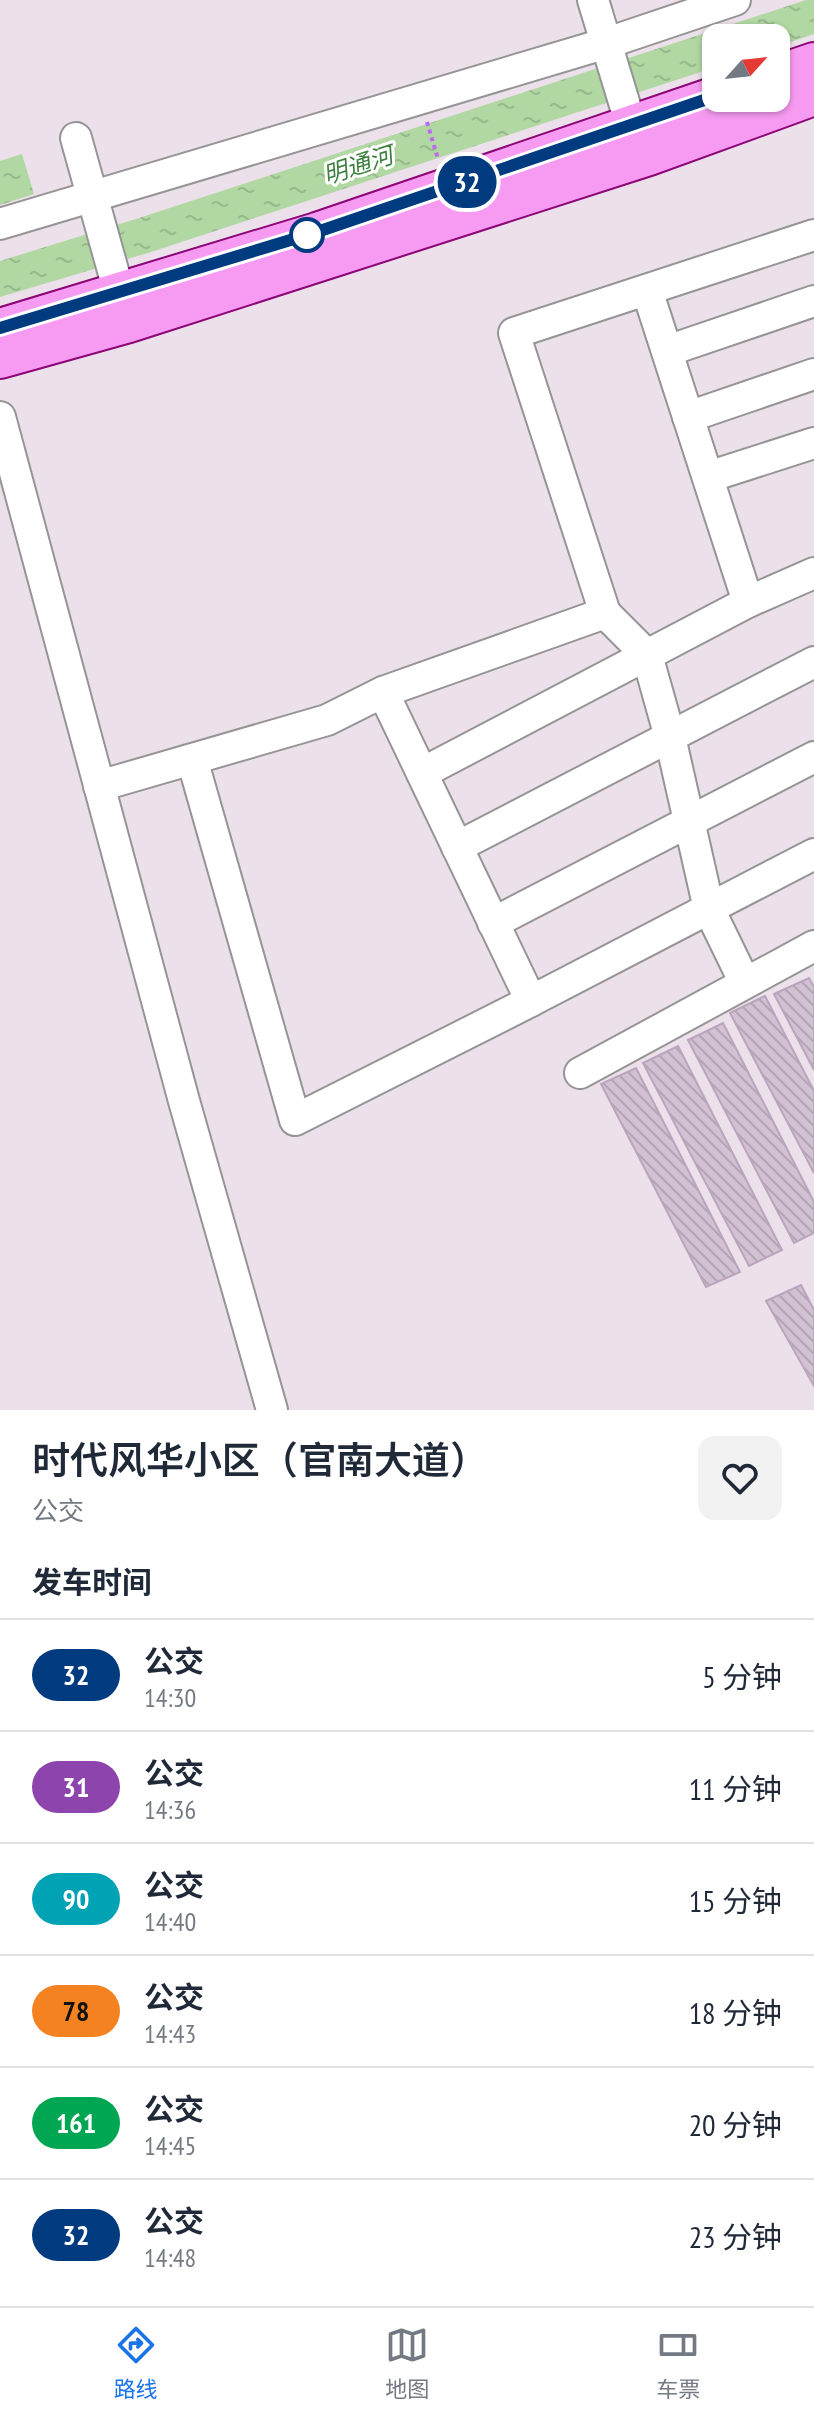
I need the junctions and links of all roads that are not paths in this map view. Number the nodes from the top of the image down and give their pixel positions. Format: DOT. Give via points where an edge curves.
graph roads {
  1 [pos="593,0"];
  2 [pos="735,0"];
  3 [pos="608,49"];
  4 [pos="814,62"];
  5 [pos="790,70"];
  6 [pos="814,96"];
  7 [pos="702,99"];
  8 [pos="628,113"];
  9 [pos="76,138"];
  10 [pos="91,197"];
  11 [pos="0,224"];
  12 [pos="814,235"];
  13 [pos="647,290"];
  14 [pos="119,292"];
  15 [pos="814,301"];
  16 [pos="0,328"];
  17 [pos="667,351"];
  18 [pos="0,359"];
  19 [pos="814,374"];
  20 [pos="0,417"];
  21 [pos="688,417"];
  22 [pos="814,443"];
  23 [pos="708,477"];
  24 [pos="814,573"];
  25 [pos="748,602"];
  26 [pos="605,613"];
  27 [pos="647,655"];
  28 [pos="814,662"];
  29 [pos="383,692"];
  30 [pos="670,737"];
  31 [pos="814,757"];
  32 [pos="192,759"];
  33 [pos="422,773"];
  34 [pos="99,786"];
  35 [pos="689,822"];
  36 [pos="457,847"];
  37 [pos="814,854"];
  38 [pos="709,909"];
  39 [pos="493,923"];
  40 [pos="814,946"];
  41 [pos="745,983"];
  42 [pos="531,1001"];
  43 [pos="580,1073"];
  44 [pos="272,1410"];
  1 -- 3 [label="street"];
  2 -- 3 [label="street"];
  3 -- 8 [label="street"];
  3 -- 10 [label="street"];
  4 -- 5 [label="main road"];
  6 -- 18 [label="main road" via="649,156 129,323"];
  7 -- 8 [label="main road"];
  8 -- 14 [label="main road" via="317,232"];
  9 -- 10 [label="street"];
  10 -- 11 [label="street"];
  10 -- 14 [label="street"];
  12 -- 13 [label="street"];
  13 -- 17 [label="street"];
  13 -- 26 [label="street" via="514,333"];
  14 -- 16 [label="main road"];
  15 -- 17 [label="street"];
  17 -- 21 [label="street"];
  19 -- 21 [label="street"];
  20 -- 34 [label="street"];
  21 -- 23 [label="street"];
  22 -- 23 [label="street"];
  23 -- 25 [label="street"];
  24 -- 25 [label="street"];
  25 -- 27 [label="street"];
  26 -- 27 [label="street"];
  26 -- 29 [label="street"];
  27 -- 30 [label="street"];
  27 -- 33 [label="street"];
  28 -- 30 [label="street"];
  29 -- 32 [label="street" via="327,720"];
  29 -- 33 [label="street"];
  30 -- 35 [label="street"];
  30 -- 36 [label="street"];
  31 -- 35 [label="street"];
  32 -- 34 [label="street"];
  32 -- 42 [label="street" via="295,1120"];
  33 -- 36 [label="street"];
  34 -- 44 [label="street"];
  35 -- 38 [label="street"];
  35 -- 39 [label="street"];
  36 -- 39 [label="street"];
  37 -- 38 [label="street"];
  38 -- 41 [label="street"];
  38 -- 42 [label="street"];
  39 -- 42 [label="street"];
  40 -- 41 [label="street"];
  41 -- 43 [label="street"];
}
